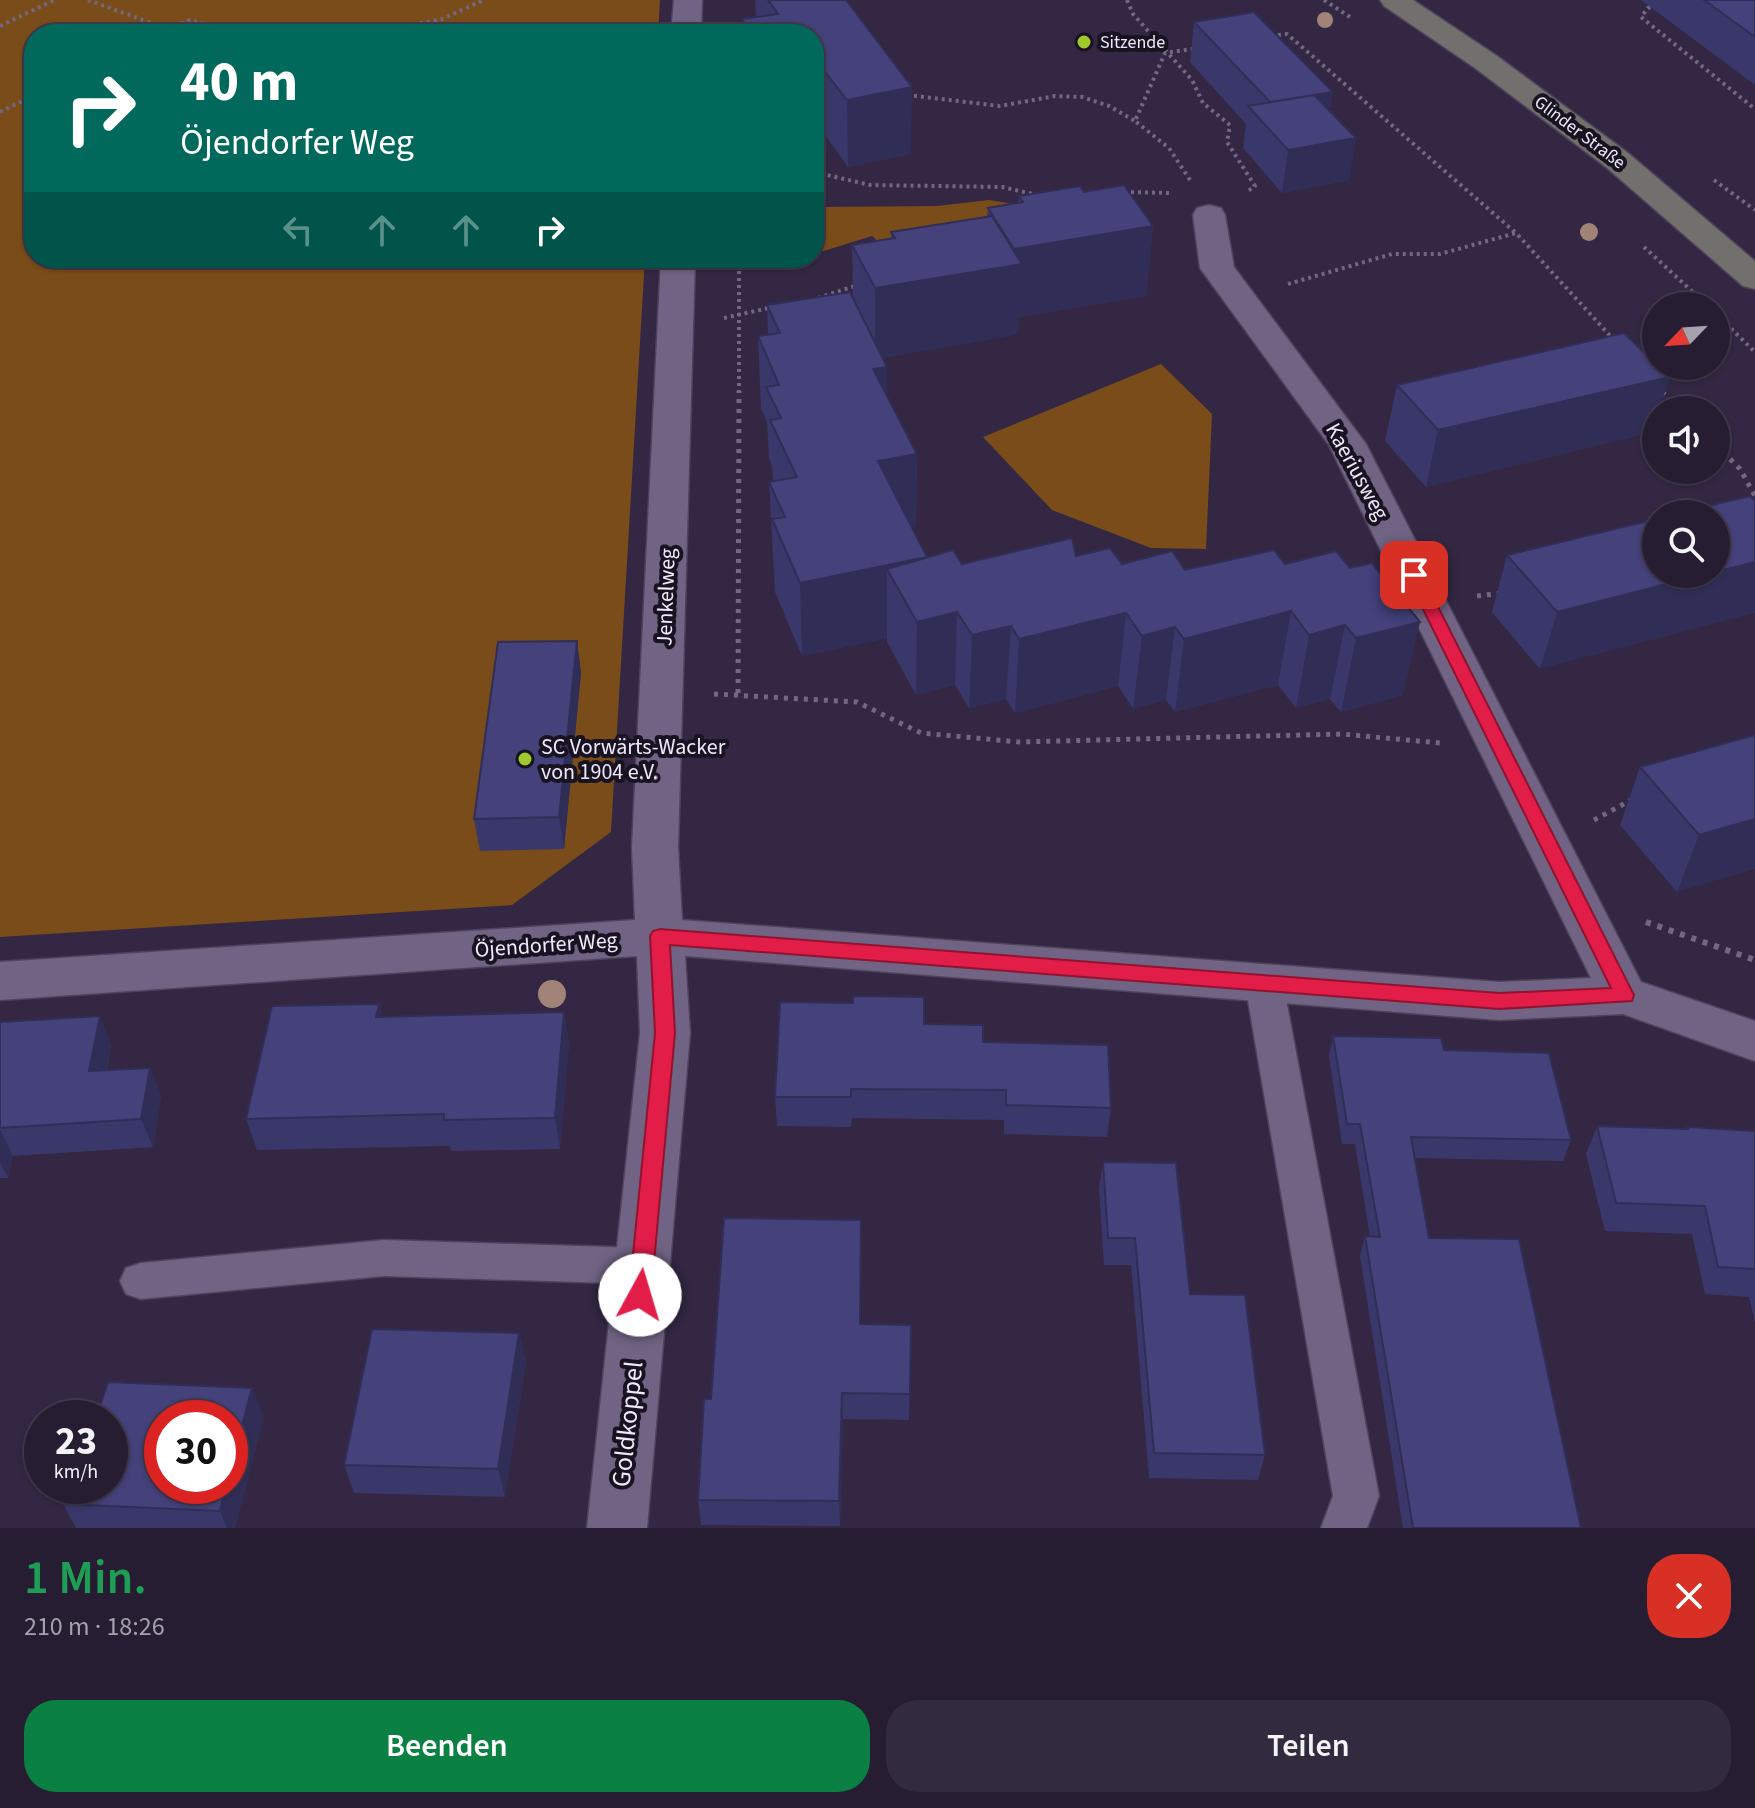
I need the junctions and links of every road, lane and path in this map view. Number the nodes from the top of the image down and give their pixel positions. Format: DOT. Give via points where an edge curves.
graph roads {
  1 [pos="54,0"];
  2 [pos="88,0"];
  3 [pos="484,0"];
  4 [pos="688,0"];
  5 [pos="1127,0"];
  6 [pos="1394,0"];
  7 [pos="1662,4"];
  8 [pos="154,24"];
  9 [pos="180,24"];
  10 [pos="204,24"];
  11 [pos="418,24"];
  12 [pos="687,24"];
  13 [pos="0,26"];
  14 [pos="1257,39"];
  15 [pos="1211,46"];
  16 [pos="1165,53"];
  17 [pos="899,91"];
  18 [pos="24,100"];
  19 [pos="1755,109"];
  20 [pos="0,112"];
  21 [pos="1135,121"];
  22 [pos="824,174"];
  23 [pos="1119,192"];
  24 [pos="1043,196"];
  25 [pos="1204,205"];
  26 [pos="1516,233"];
  27 [pos="678,268"];
  28 [pos="739,268"];
  29 [pos="1755,279"];
  30 [pos="860,284"];
  31 [pos="1241,298"];
  32 [pos="807,300"];
  33 [pos="779,306"];
  34 [pos="738,315"];
  35 [pos="675,328"];
  36 [pos="1730,328"];
  37 [pos="1617,343"];
  38 [pos="1755,352"];
  39 [pos="1657,387"];
  40 [pos="1666,396"];
  41 [pos="1730,459"];
  42 [pos="1755,496"];
  43 [pos="1513,591"];
  44 [pos="1428,602"];
  45 [pos="738,693"];
  46 [pos="661,697"];
  47 [pos="1500,749"];
  48 [pos="1636,797"];
  49 [pos="1581,826"];
  50 [pos="1643,921"];
  51 [pos="660,936"];
  52 [pos="1755,960"];
  53 [pos="0,981"];
  54 [pos="1264,983"];
  55 [pos="1624,995"];
  56 [pos="1755,1041"];
  57 [pos="643,1266"];
  58 [pos="141,1281"];
  59 [pos="617,1528"];
  60 [pos="1344,1528"];
  1 -- 13 [label="path"];
  2 -- 8 [label="path"];
  3 -- 11 [label="path"];
  4 -- 12 [label="street"];
  5 -- 16 [label="path"];
  6 -- 29 [label="main road, Glinder Straße" via="1617,160"];
  7 -- 19 [label="path" via="1641,17"];
  9 -- 10 [label="path"];
  14 -- 26 [label="path" via="1287,34"];
  15 -- 16 [label="path"];
  16 -- 21 [label="path"];
  16 -- 25 [label="path" via="1192,80 1203,103 1230,125 1227,142 1255,186"];
  17 -- 21 [label="path" via="977,106 1082,97"];
  18 -- 20 [label="path"];
  21 -- 25 [label="path" via="1169,148"];
  22 -- 24 [label="path" via="870,185 1002,187"];
  23 -- 25 [label="path"];
  25 -- 31 [label="street, Kaeriusweg" via="1217,268"];
  26 -- 31 [label="path" via="1440,254 1392,254"];
  26 -- 37 [label="path"];
  27 -- 35 [label="street, Jenkelweg"];
  28 -- 34 [label="path"];
  30 -- 32 [label="path"];
  31 -- 44 [label="street, Kaeriusweg" via="1347,444"];
  33 -- 34 [label="path"];
  34 -- 35 [label="path"];
  34 -- 45 [label="path"];
  35 -- 46 [label="street, Jenkelweg"];
  36 -- 38 [label="path"];
  39 -- 40 [label="path"];
  41 -- 42 [label="path"];
  43 -- 44 [label="path"];
  44 -- 47 [label="street, Kaeriusweg"];
  45 -- 46 [label="path"];
  45 -- 47 [label="path" via="857,702 921,733 1019,742 1342,734"];
  46 -- 51 [label="street, Jenkelweg" via="655,847"];
  47 -- 55 [label="street, Kaeriusweg"];
  48 -- 49 [label="path"];
  50 -- 52 [label="path"];
  51 -- 53 [label="street, Öjendorfer Weg"];
  51 -- 54 [label="street, Öjendorfer Weg"];
  51 -- 57 [label="street, Goldkoppel" via="665,1033"];
  54 -- 55 [label="street, Öjendorfer Weg" via="1499,1001"];
  54 -- 60 [label="lane" via="1356,1496"];
  55 -- 56 [label="street, Öjendorfer Weg"];
  57 -- 58 [label="lane" via="384,1258"];
  57 -- 59 [label="street, Goldkoppel"];
}
